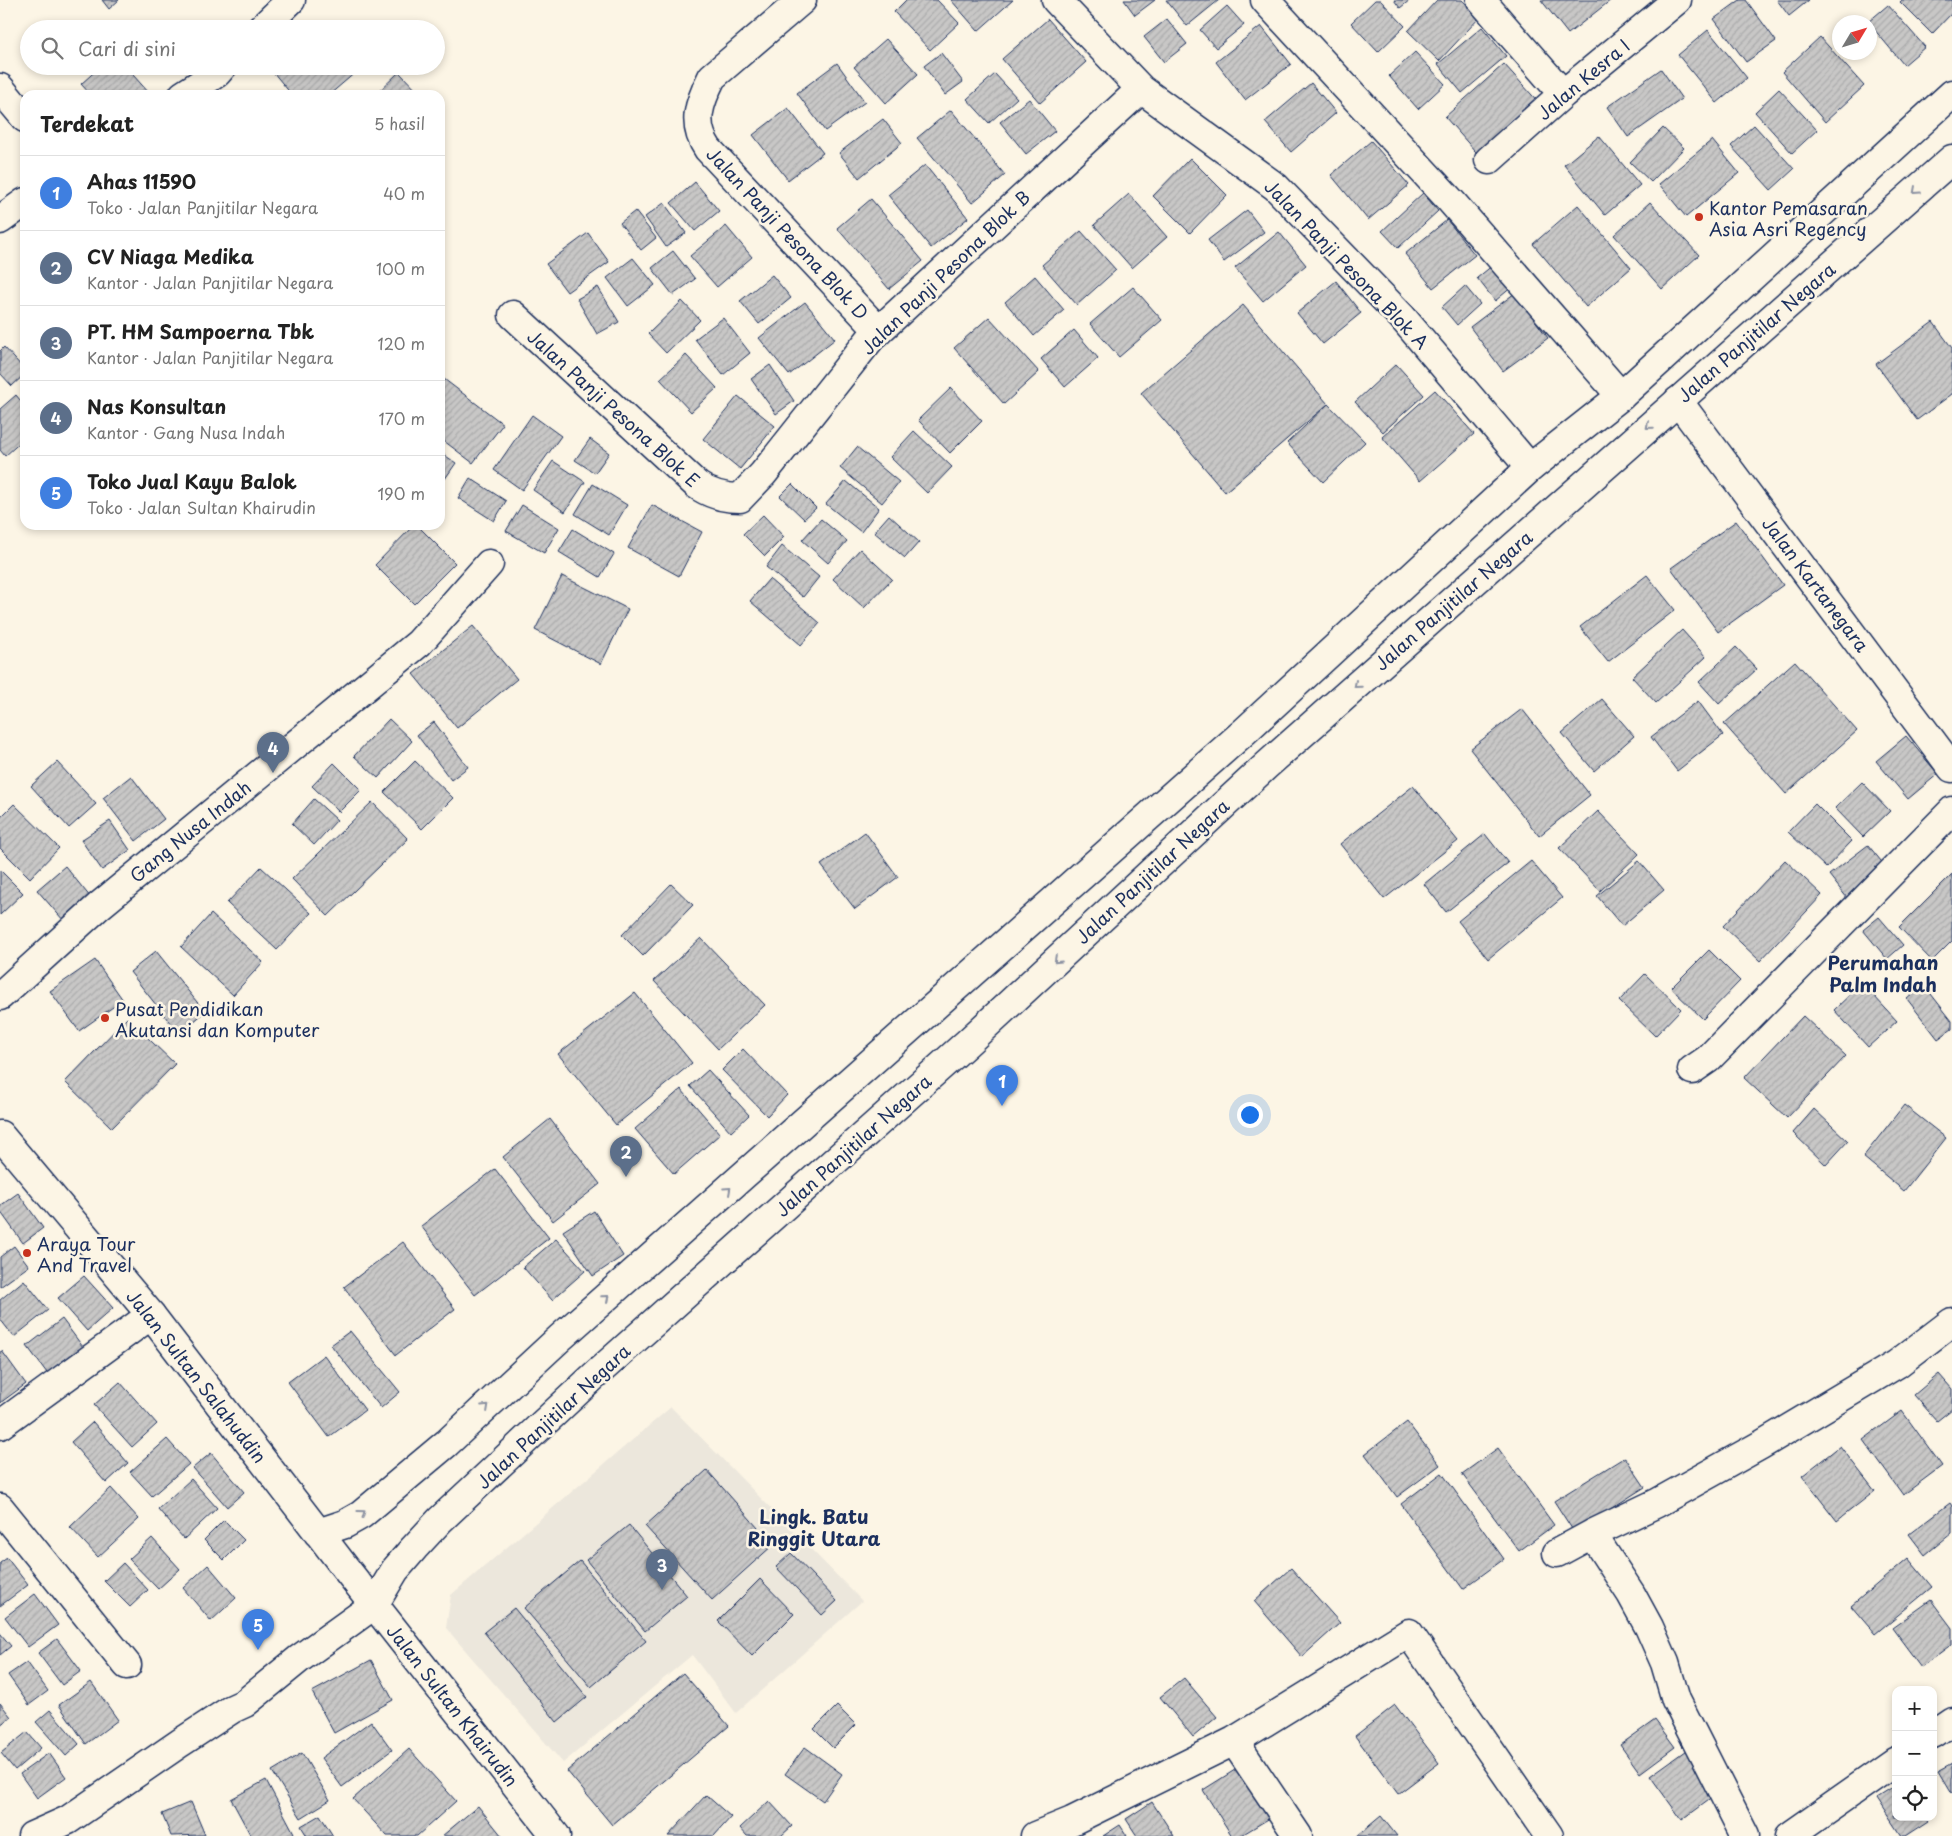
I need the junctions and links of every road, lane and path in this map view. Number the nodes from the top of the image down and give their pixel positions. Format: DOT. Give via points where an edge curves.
graph roads {
  1 [pos="291,0"];
  2 [pos="802,0"];
  3 [pos="1056,0"];
  4 [pos="1265,0"];
  5 [pos="1481,0"];
  6 [pos="1677,0"];
  7 [pos="271,20"];
  8 [pos="214,75"];
  9 [pos="0,88"];
  10 [pos="1140,89"];
  11 [pos="190,90"];
  12 [pos="1564,94"];
  13 [pos="1952,94"];
  14 [pos="20,112"];
  15 [pos="1952,159"];
  16 [pos="1489,160"];
  17 [pos="20,206"];
  18 [pos="0,220"];
  19 [pos="513,315"];
  20 [pos="879,331"];
  21 [pos="1621,396"];
  22 [pos="1678,401"];
  23 [pos="1530,468"];
  24 [pos="746,493"];
  25 [pos="489,564"];
  26 [pos="1952,768"];
  27 [pos="1952,812"];
  28 [pos="0,996"];
  29 [pos="1692,1070"];
  30 [pos="0,1135"];
  31 [pos="151,1315"];
  32 [pos="1952,1322"];
  33 [pos="0,1425"];
  34 [pos="0,1508"];
  35 [pos="318,1533"];
  36 [pos="1592,1534"];
  37 [pos="1557,1553"];
  38 [pos="350,1574"];
  39 [pos="374,1605"];
  40 [pos="127,1666"];
  41 [pos="1952,1721"];
  42 [pos="1937,1731"];
  43 [pos="1234,1740"];
  44 [pos="1892,1764"];
  45 [pos="1076,1828"];
  46 [pos="32,1836"];
  47 [pos="556,1836"];
  48 [pos="1035,1836"];
  49 [pos="1298,1836"];
  50 [pos="1549,1836"];
  51 [pos="1745,1836"];
  52 [pos="1789,1836"];
  1 -- 7 [label="street"];
  2 -- 20 [label="street, Jalan Panji Pesona Blok D" via="719,70 708,86 697,118 698,127 708,149"];
  3 -- 10 [label="street, Jalan Panji Pesona Blok A"];
  4 -- 21 [label="street" via="1444,194"];
  5 -- 12 [label="street"];
  6 -- 12 [label="street, Jalan Kesra I"];
  8 -- 11 [label="street"];
  9 -- 14 [label="street"];
  10 -- 20 [label="street, Jalan Panji Pesona Blok B"];
  10 -- 23 [label="street, Jalan Panji Pesona Blok A" via="1276,187 1402,317"];
  12 -- 16 [label="street, Jalan Kesra I"];
  13 -- 21 [label="street"];
  15 -- 22 [label="street, Jalan Panjitilar Negara, one-way"];
  17 -- 18 [label="street"];
  19 -- 24 [label="street, Jalan Panji Pesona Blok E" via="698,485 722,497 740,498"];
  20 -- 24 [label="street, Jalan Panji Pesona Blok B"];
  21 -- 23 [label="street"];
  22 -- 26 [label="street, Jalan Kartanegara"];
  22 -- 39 [label="street, Jalan Panjitilar Negara, one-way" via="1266,765 960,1050 594,1376 440,1520 395,1570"];
  35 -- 23 [label="street, one-way" via="361,1515 440,1450 560,1338 1245,732"];
  25 -- 28 [label="street, Gang Nusa Indah" via="419,642 100,906"];
  27 -- 29 [label="street" via="1708,1059"];
  30 -- 31 [label="street, Jalan Sultan Salahuddin"];
  31 -- 33 [label="street"];
  31 -- 35 [label="street, Jalan Sultan Salahuddin"];
  32 -- 36 [label="street" via="1897,1364 1761,1445 1657,1503"];
  34 -- 40 [label="street"];
  35 -- 38 [label="street, Jalan Sultan Salahuddin"];
  36 -- 37 [label="street"];
  36 -- 51 [label="street" via="1650,1627 1676,1700"];
  38 -- 39 [label="street, Jalan Sultan Khairudin"];
  39 -- 46 [label="street" via="244,1704 180,1743 68,1820"];
  39 -- 47 [label="street, Jalan Sultan Khairudin"];
  41 -- 42 [label="street"];
  43 -- 45 [label="street"];
  43 -- 49 [label="street"];
  43 -- 50 [label="street" via="1408,1633"];
  44 -- 52 [label="street"];
  45 -- 48 [label="street"];
}
